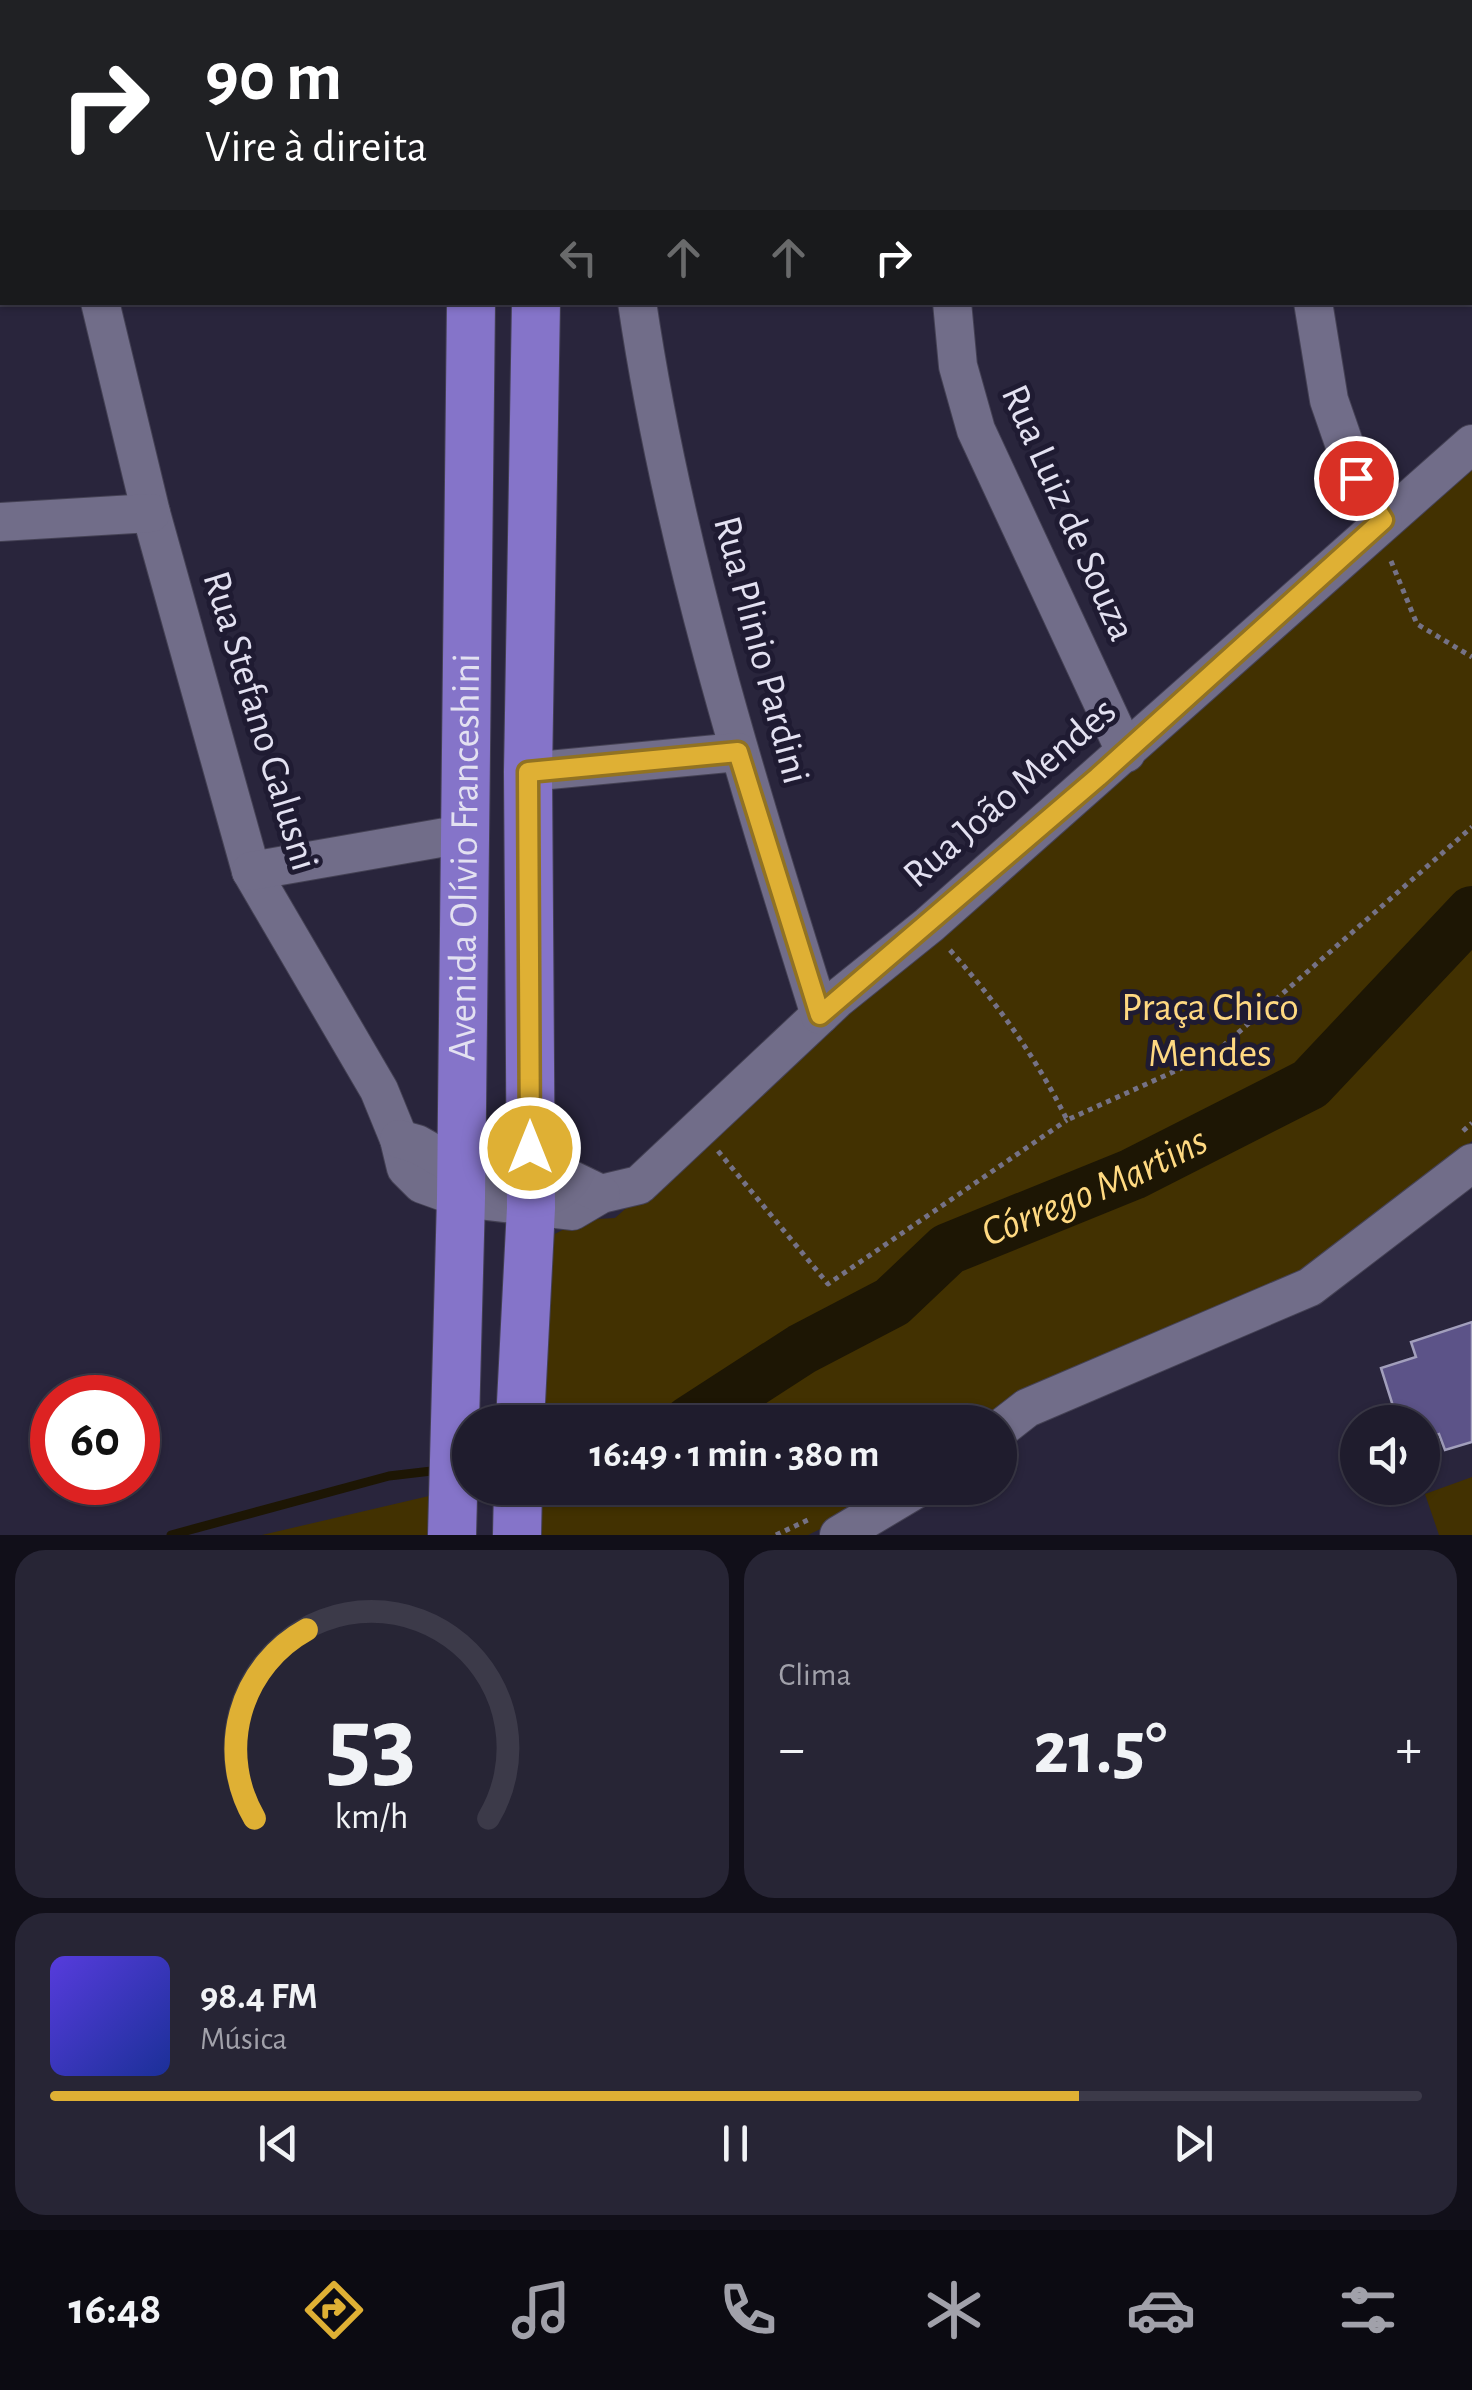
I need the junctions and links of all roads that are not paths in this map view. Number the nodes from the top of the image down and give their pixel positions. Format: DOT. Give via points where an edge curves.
graph roads {
  1 [pos="101,305"];
  2 [pos="471,305"];
  3 [pos="536,305"];
  4 [pos="638,305"];
  5 [pos="952,305"];
  6 [pos="1313,305"];
  7 [pos="1472,444"];
  8 [pos="151,513"];
  9 [pos="1383,520"];
  10 [pos="0,522"];
  11 [pos="738,752"];
  12 [pos="1126,752"];
  13 [pos="528,772"];
  14 [pos="463,834"];
  15 [pos="251,871"];
  16 [pos="820,1015"];
  17 [pos="1472,1163"];
  18 [pos="461,1183"];
  19 [pos="530,1193"];
  20 [pos="520,1405"];
  21 [pos="1017,1416"];
  22 [pos="892,1505"];
  23 [pos="452,1530"];
  24 [pos="839,1535"];
  1 -- 8 [label="street, Rua Stefano Galusni"];
  2 -- 14 [label="main road, Avenida Olívio Franceshini"];
  3 -- 13 [label="main road, Avenida Olívio Franceshini"];
  4 -- 11 [label="street, Rua Plinio Pardini" via="675,500"];
  5 -- 12 [label="street, Rua Luiz de Souza" via="958,366 976,430"];
  6 -- 9 [label="street" via="1329,400 1356,478"];
  7 -- 9 [label="street, Rua João Mendes"];
  8 -- 10 [label="street"];
  8 -- 15 [label="street, Rua Stefano Galusni"];
  9 -- 12 [label="street, Rua João Mendes"];
  11 -- 13 [label="street"];
  11 -- 16 [label="street, Rua Plinio Pardini"];
  12 -- 16 [label="street, Rua João Mendes"];
  13 -- 19 [label="main road, Avenida Olívio Franceshini"];
  14 -- 15 [label="street"];
  14 -- 18 [label="main road, Avenida Olívio Franceshini"];
  15 -- 18 [label="street, Rua Stefano Galusni" via="380,1090 399,1139 418,1144"];
  16 -- 19 [label="street, Rua João Mendes" via="639,1185 601,1194 568,1178"];
  17 -- 21 [label="street" via="1310,1287"];
  18 -- 19 [label="street, Rua João Mendes"];
  18 -- 23 [label="main road, Avenida Olívio Franceshini"];
  19 -- 20 [label="main road, Avenida Olívio Franceshini"];
  22 -- 24 [label="street"];
}
